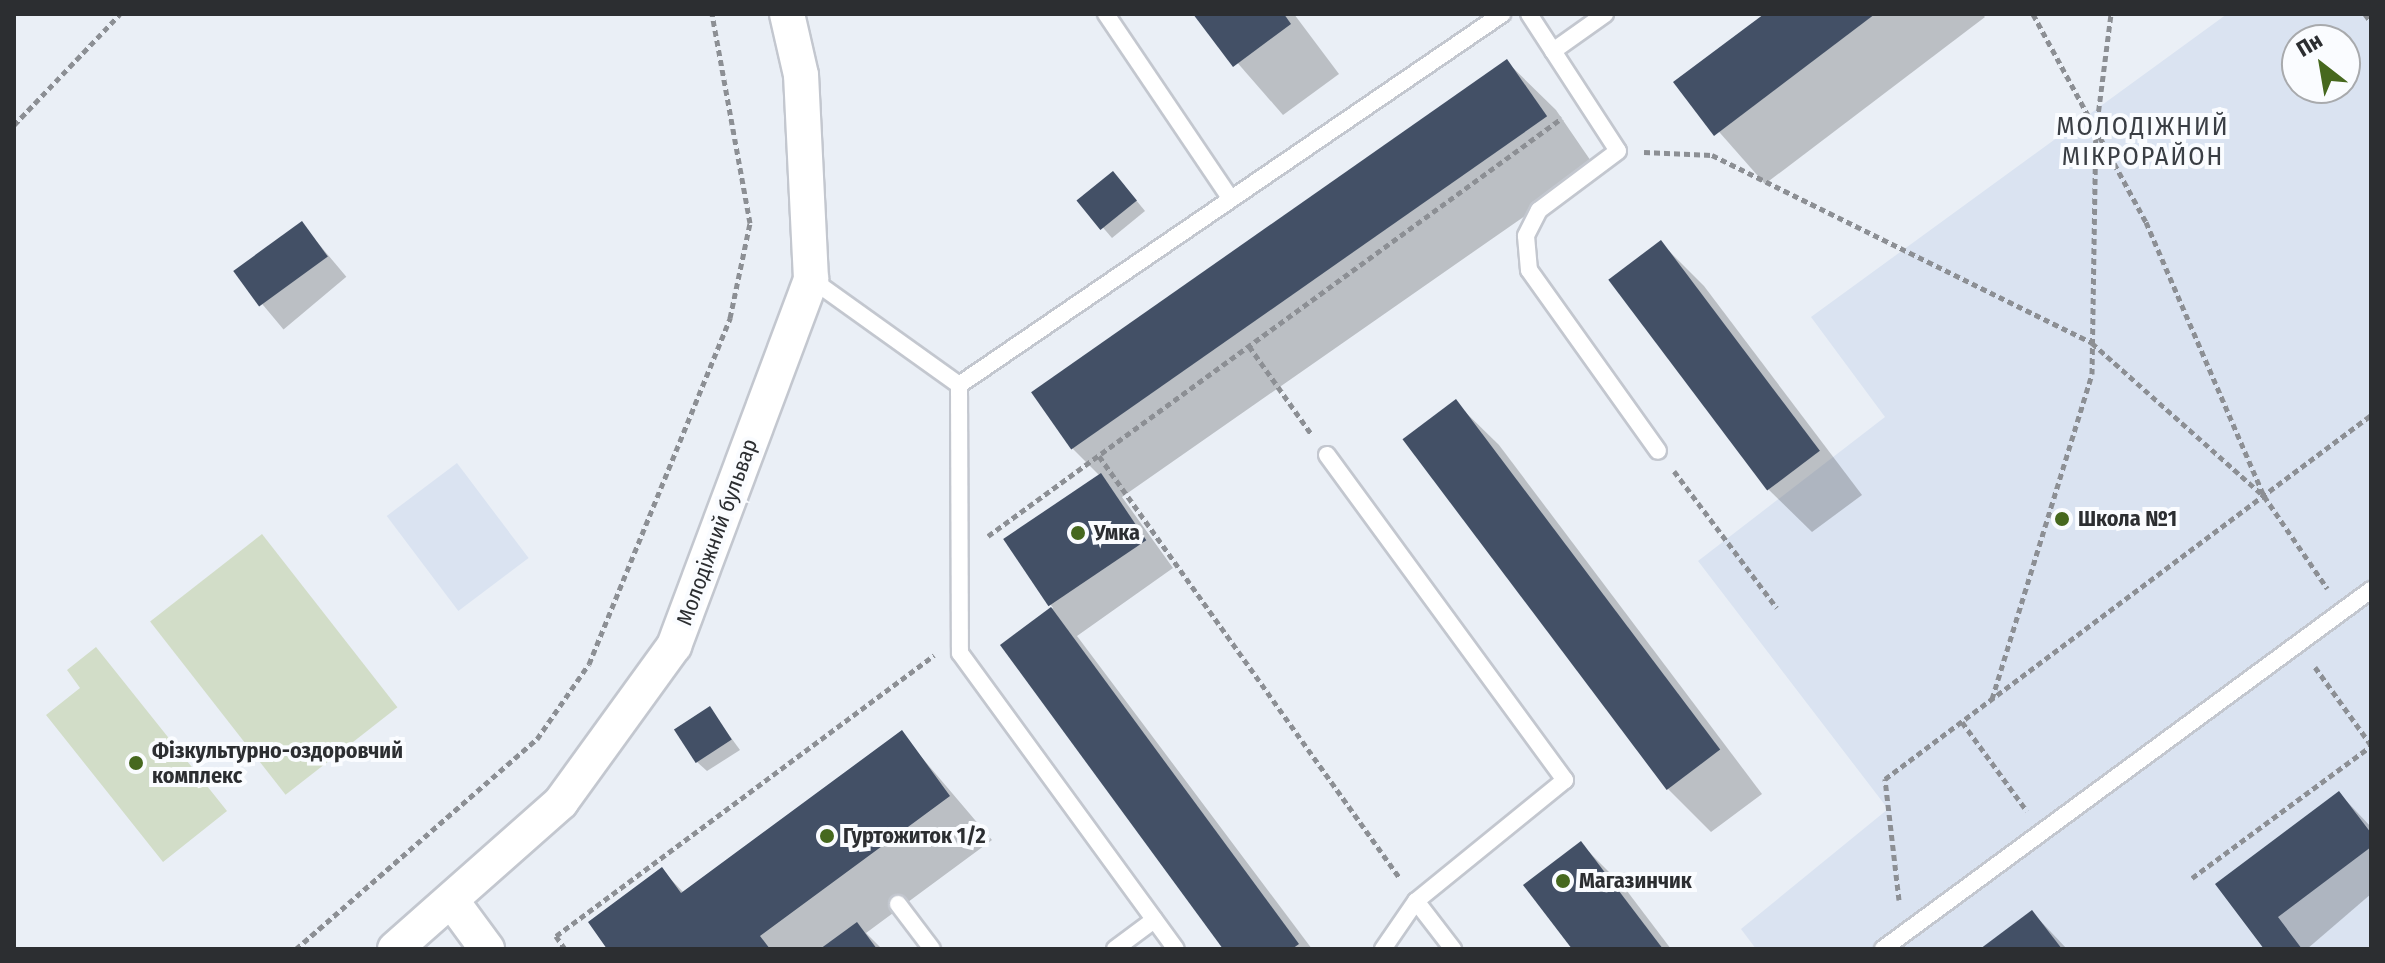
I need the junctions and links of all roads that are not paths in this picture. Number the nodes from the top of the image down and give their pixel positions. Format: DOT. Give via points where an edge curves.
graph roads {
  1 [pos="787,14"];
  2 [pos="1106,14"];
  3 [pos="1502,14"];
  4 [pos="1529,14"];
  5 [pos="1605,14"];
  6 [pos="1553,51"];
  7 [pos="1231,199"];
  8 [pos="811,279"];
  9 [pos="959,385"];
  10 [pos="1658,451"];
  11 [pos="1327,455"];
  12 [pos="2371,590"];
  13 [pos="1416,901"];
  14 [pos="454,904"];
  15 [pos="898,904"];
  16 [pos="1154,920"];
  17 [pos="395,949"];
  18 [pos="487,949"];
  19 [pos="932,949"];
  20 [pos="1115,949"];
  21 [pos="1176,949"];
  22 [pos="1383,949"];
  23 [pos="1453,949"];
  24 [pos="1883,949"];
  1 -- 8 [label="street, Молодіжний бульвар" via="801,75"];
  2 -- 7 [label="lane"];
  3 -- 7 [label="lane"];
  4 -- 6 [label="lane"];
  5 -- 6 [label="lane"];
  6 -- 10 [label="lane" via="1618,151 1539,210 1526,236 1529,270"];
  7 -- 9 [label="lane"];
  8 -- 9 [label="lane"];
  8 -- 14 [label="street, Молодіжний бульвар" via="674,646 561,802"];
  9 -- 16 [label="lane" via="960,653"];
  11 -- 13 [label="lane" via="1565,780"];
  12 -- 24 [label="lane"];
  13 -- 22 [label="lane"];
  13 -- 23 [label="lane"];
  14 -- 17 [label="street, Молодіжний бульвар"];
  14 -- 18 [label="street"];
  15 -- 19 [label="lane"];
  16 -- 20 [label="lane"];
  16 -- 21 [label="lane"];
}
